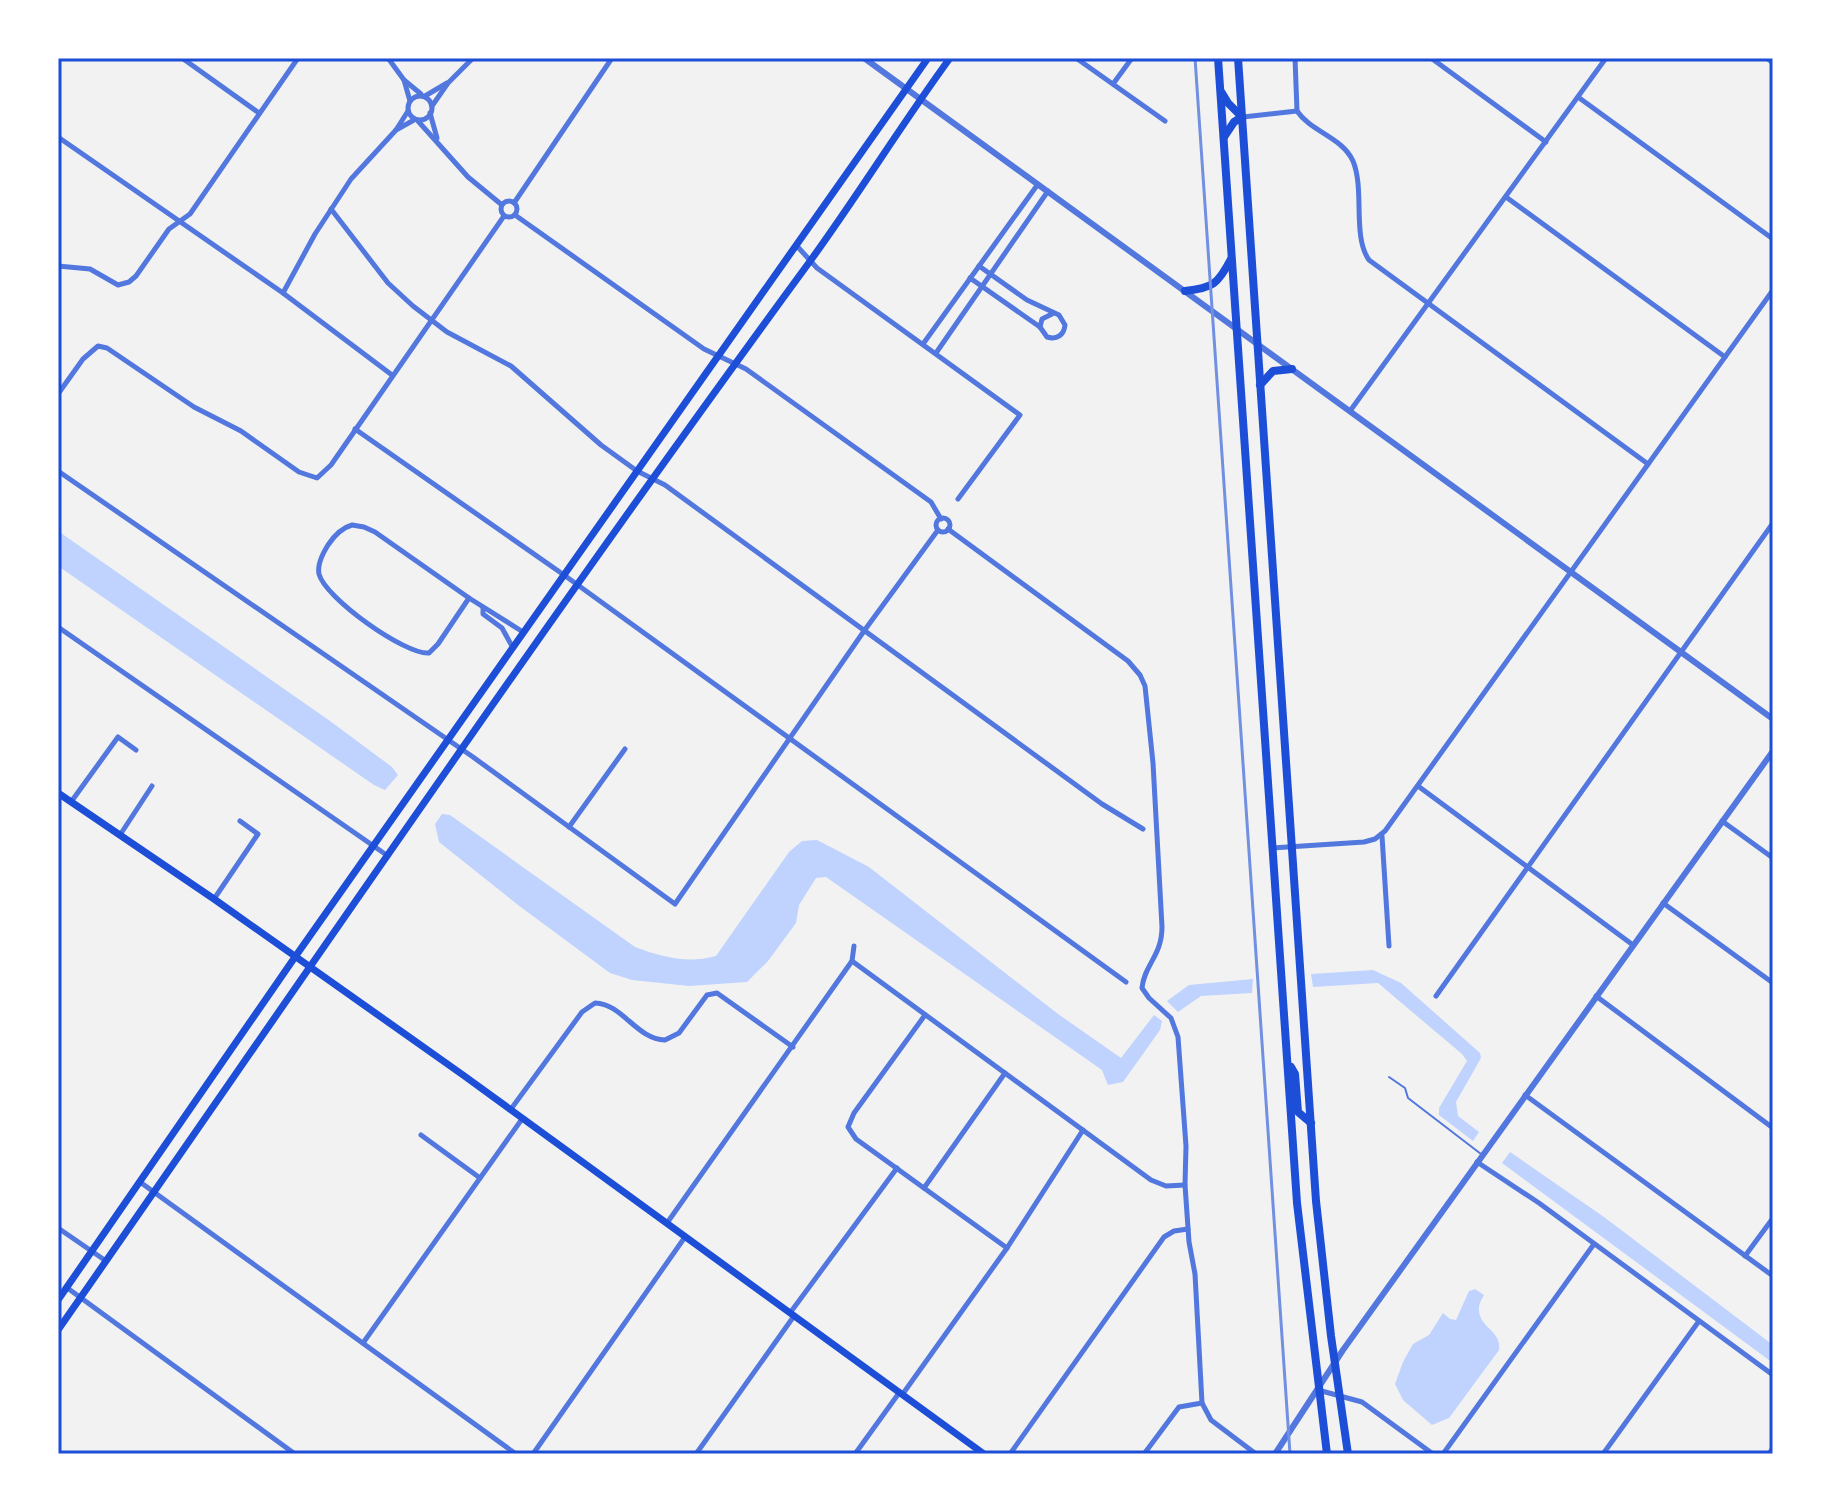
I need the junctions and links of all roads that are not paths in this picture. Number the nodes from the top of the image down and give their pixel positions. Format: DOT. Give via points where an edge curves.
graph roads {
  1 [pos="182,58"];
  2 [pos="298,58"];
  3 [pos="388,58"];
  4 [pos="473,58"];
  5 [pos="612,58"];
  6 [pos="864,58"];
  7 [pos="928,58"];
  8 [pos="950,58"];
  9 [pos="1076,58"];
  10 [pos="1132,58"];
  11 [pos="1218,58"];
  12 [pos="1238,58"];
  13 [pos="1295,58"];
  14 [pos="1431,58"];
  15 [pos="1606,58"];
  16 [pos="1767,58"];
  17 [pos="1773,63"];
  18 [pos="404,80"];
  19 [pos="448,83"];
  20 [pos="1113,84"];
  21 [pos="906,88"];
  22 [pos="1220,89"];
  23 [pos="423,96"];
  24 [pos="1578,97"];
  25 [pos="921,99"];
  26 [pos="410,103"];
  27 [pos="431,110"];
  28 [pos="408,111"];
  29 [pos="1297,111"];
  30 [pos="259,113"];
  31 [pos="1242,117"];
  32 [pos="416,120"];
  33 [pos="1165,121"];
  34 [pos="396,130"];
  35 [pos="58,137"];
  36 [pos="437,139"];
  37 [pos="1223,139"];
  38 [pos="1546,142"];
  39 [pos="1038,184"];
  40 [pos="1048,191"];
  41 [pos="1506,197"];
  42 [pos="514,203"];
  43 [pos="502,205"];
  44 [pos="331,209"];
  45 [pos="515,215"];
  46 [pos="504,216"];
  47 [pos="179,221"];
  48 [pos="1773,239"];
  49 [pos="796,245"];
  50 [pos="1231,258"];
  51 [pos="810,262"];
  52 [pos="58,266"];
  53 [pos="979,266"];
  54 [pos="990,274"];
  55 [pos="970,278"];
  56 [pos="982,286"];
  57 [pos="1773,290"];
  58 [pos="1185,291"];
  59 [pos="283,293"];
  60 [pos="1428,304"];
  61 [pos="1053,314"];
  62 [pos="431,320"];
  63 [pos="1040,327"];
  64 [pos="1236,329"];
  65 [pos="1257,343"];
  66 [pos="923,344"];
  67 [pos="936,353"];
  68 [pos="718,356"];
  69 [pos="1725,357"];
  70 [pos="734,363"];
  71 [pos="1292,369"];
  72 [pos="393,375"];
  73 [pos="1260,385"];
  74 [pos="58,394"];
  75 [pos="1350,411"];
  76 [pos="355,429"];
  77 [pos="1648,464"];
  78 [pos="58,471"];
  79 [pos="637,471"];
  80 [pos="652,479"];
  81 [pos="958,499"];
  82 [pos="941,519"];
  83 [pos="1773,523"];
  84 [pos="948,529"];
  85 [pos="938,530"];
  86 [pos="1570,571"];
  87 [pos="564,575"];
  88 [pos="578,585"];
  89 [pos="469,598"];
  90 [pos="483,608"];
  91 [pos="58,627"];
  92 [pos="864,631"];
  93 [pos="523,632"];
  94 [pos="513,648"];
  95 [pos="1680,652"];
  96 [pos="1773,719"];
  97 [pos="789,739"];
  98 [pos="447,741"];
  99 [pos="625,749"];
  100 [pos="136,750"];
  101 [pos="462,750"];
  102 [pos="1773,751"];
  103 [pos="152,786"];
  104 [pos="1418,786"];
  105 [pos="58,793"];
  106 [pos="71,802"];
  107 [pos="240,821"];
  108 [pos="1722,821"];
  109 [pos="569,827"];
  110 [pos="1143,829"];
  111 [pos="120,835"];
  112 [pos="1381,835"];
  113 [pos="374,846"];
  114 [pos="1292,846"];
  115 [pos="1272,848"];
  116 [pos="388,856"];
  117 [pos="1773,858"];
  118 [pos="1528,867"];
  119 [pos="214,899"];
  120 [pos="1663,903"];
  121 [pos="1633,945"];
  122 [pos="854,946"];
  123 [pos="1389,946"];
  124 [pos="295,957"];
  125 [pos="852,961"];
  126 [pos="310,967"];
  127 [pos="1126,982"];
  128 [pos="1773,983"];
  129 [pos="1436,996"];
  130 [pos="1596,996"];
  131 [pos="925,1015"];
  132 [pos="793,1047"];
  133 [pos="1288,1062"];
  134 [pos="1005,1073"];
  135 [pos="1389,1077"];
  136 [pos="1525,1095"];
  137 [pos="511,1109"];
  138 [pos="523,1118"];
  139 [pos="1311,1123"];
  140 [pos="1773,1128"];
  141 [pos="1083,1130"];
  142 [pos="421,1135"];
  143 [pos="1480,1159"];
  144 [pos="897,1168"];
  145 [pos="480,1178"];
  146 [pos="140,1182"];
  147 [pos="1185,1185"];
  148 [pos="924,1188"];
  149 [pos="154,1192"];
  150 [pos="1773,1218"];
  151 [pos="667,1223"];
  152 [pos="58,1228"];
  153 [pos="1188,1229"];
  154 [pos="685,1237"];
  155 [pos="1594,1244"];
  156 [pos="1007,1248"];
  157 [pos="92,1251"];
  158 [pos="1745,1256"];
  159 [pos="106,1261"];
  160 [pos="1773,1276"];
  161 [pos="66,1287"];
  162 [pos="81,1298"];
  163 [pos="58,1300"];
  164 [pos="792,1314"];
  165 [pos="1699,1321"];
  166 [pos="58,1330"];
  167 [pos="363,1343"];
  168 [pos="1334,1363"];
  169 [pos="1773,1375"];
  170 [pos="1318,1390"];
  171 [pos="900,1394"];
  172 [pos="1340,1395"];
  173 [pos="1202,1403"];
  174 [pos="1773,1448"];
  175 [pos="295,1454"];
  176 [pos="516,1454"];
  177 [pos="533,1454"];
  178 [pos="696,1454"];
  179 [pos="855,1454"];
  180 [pos="984,1454"];
  181 [pos="1010,1454"];
  182 [pos="1144,1454"];
  183 [pos="1256,1454"];
  184 [pos="1275,1454"];
  185 [pos="1327,1454"];
  186 [pos="1348,1454"];
  187 [pos="1433,1454"];
  188 [pos="1443,1454"];
  189 [pos="1603,1454"];
  190 [pos="1769,1454"];
  1 -- 30 [label="street"];
  2 -- 30 [label="street"];
  3 -- 18 [label="street"];
  4 -- 19 [label="street"];
  5 -- 42 [label="street"];
  6 -- 21 [label="street"];
  7 -- 21 [label="main road"];
  8 -- 25 [label="main road"];
  9 -- 20 [label="street"];
  10 -- 20 [label="street"];
  11 -- 22 [label="highway"];
  12 -- 31 [label="highway"];
  13 -- 29 [label="street"];
  14 -- 38 [label="street"];
  15 -- 24 [label="street"];
  16 -- 17 [label="street"];
  18 -- 23 [label="street"];
  18 -- 26 [label="street"];
  19 -- 23 [label="street"];
  19 -- 27 [label="street"];
  20 -- 33 [label="street"];
  21 -- 25 [label="street"];
  21 -- 49 [label="main road"];
  22 -- 31 [label="highway"];
  22 -- 37 [label="highway"];
  23 -- 26 [label="street"];
  23 -- 27 [label="street"];
  24 -- 38 [label="street"];
  24 -- 48 [label="street"];
  25 -- 39 [label="street"];
  25 -- 51 [label="main road"];
  26 -- 28 [label="street"];
  27 -- 32 [label="street"];
  27 -- 36 [label="street"];
  28 -- 32 [label="street"];
  28 -- 34 [label="street"];
  29 -- 31 [label="street"];
  29 -- 60 [label="street" via="1353,162 1366,256"];
  30 -- 47 [label="street" via="190,214"];
  31 -- 37 [label="highway"];
  31 -- 65 [label="highway"];
  32 -- 34 [label="street"];
  32 -- 36 [label="street"];
  34 -- 44 [label="street" via="358,169"];
  35 -- 47 [label="street"];
  36 -- 43 [label="street" via="468,177"];
  37 -- 50 [label="highway"];
  38 -- 41 [label="street"];
  39 -- 40 [label="street"];
  39 -- 53 [label="street"];
  40 -- 54 [label="street"];
  40 -- 58 [label="street"];
  41 -- 60 [label="street"];
  41 -- 69 [label="street"];
  42 -- 43 [label="street"];
  42 -- 45 [label="street"];
  43 -- 46 [label="street"];
  44 -- 59 [label="street"];
  44 -- 62 [label="street" via="388,283"];
  45 -- 46 [label="street"];
  45 -- 68 [label="street"];
  46 -- 62 [label="street"];
  47 -- 52 [label="street" via="136,276 122,285 90,269"];
  47 -- 59 [label="street"];
  49 -- 51 [label="street"];
  49 -- 68 [label="main road"];
  50 -- 58 [label="highway" via="1218,281 1206,289"];
  50 -- 64 [label="highway"];
  51 -- 66 [label="street"];
  51 -- 70 [label="main road"];
  53 -- 54 [label="street"];
  53 -- 55 [label="street"];
  54 -- 56 [label="street"];
  54 -- 61 [label="street"];
  55 -- 56 [label="street"];
  55 -- 66 [label="street"];
  56 -- 63 [label="street"];
  56 -- 67 [label="street"];
  57 -- 69 [label="street"];
  58 -- 64 [label="street"];
  59 -- 72 [label="street"];
  60 -- 75 [label="street"];
  60 -- 77 [label="street"];
  61 -- 63 [label="street" via="1044,317"];
  61 -- 63 [label="street" via="1063,320 1062,334 1049,338"];
  62 -- 72 [label="street"];
  62 -- 79 [label="street" via="511,366"];
  64 -- 65 [label="street"];
  64 -- 115 [label="highway"];
  65 -- 71 [label="street"];
  65 -- 73 [label="highway"];
  66 -- 67 [label="street"];
  67 -- 81 [label="street" via="1020,415"];
  68 -- 70 [label="street"];
  68 -- 79 [label="main road"];
  69 -- 77 [label="street"];
  70 -- 80 [label="main road"];
  70 -- 82 [label="street" via="928,500"];
  71 -- 73 [label="highway" via="1271,372"];
  71 -- 75 [label="street"];
  72 -- 76 [label="street"];
  73 -- 114 [label="highway"];
  74 -- 76 [label="street" via="87,354 98,346 112,350 194,407 317,478"];
  75 -- 86 [label="street"];
  76 -- 87 [label="street"];
  77 -- 86 [label="street"];
  78 -- 98 [label="street"];
  79 -- 80 [label="street"];
  79 -- 87 [label="main road"];
  80 -- 88 [label="main road"];
  80 -- 92 [label="street"];
  82 -- 84 [label="street" via="948,521"];
  82 -- 85 [label="street"];
  83 -- 95 [label="street"];
  84 -- 85 [label="street"];
  84 -- 147 [label="street" via="1125,659 1145,686 1162,927 1159,950 1142,985 1172,1020 1178,1037"];
  85 -- 92 [label="street"];
  86 -- 95 [label="street"];
  86 -- 104 [label="street"];
  87 -- 88 [label="street"];
  87 -- 93 [label="main road"];
  88 -- 97 [label="street"];
  88 -- 101 [label="main road"];
  89 -- 89 [label="street" via="434,649 417,653 331,594 320,576 320,563 342,529 364,527"];
  89 -- 90 [label="street"];
  90 -- 93 [label="street"];
  90 -- 94 [label="street"];
  91 -- 113 [label="street"];
  92 -- 97 [label="street"];
  92 -- 110 [label="street"];
  93 -- 94 [label="main road"];
  94 -- 98 [label="main road"];
  95 -- 96 [label="street"];
  95 -- 118 [label="street"];
  97 -- 109 [label="street" via="675,904"];
  97 -- 127 [label="street"];
  98 -- 101 [label="street"];
  98 -- 113 [label="main road"];
  99 -- 109 [label="street"];
  100 -- 106 [label="street" via="118,737"];
  101 -- 109 [label="street"];
  101 -- 116 [label="main road"];
  102 -- 108 [label="street"];
  103 -- 111 [label="street"];
  104 -- 112 [label="street"];
  104 -- 118 [label="street"];
  105 -- 106 [label="main road"];
  106 -- 111 [label="main road"];
  107 -- 119 [label="street" via="258,834"];
  108 -- 117 [label="street"];
  108 -- 120 [label="street"];
  111 -- 119 [label="main road"];
  112 -- 114 [label="street" via="1364,842"];
  112 -- 123 [label="street"];
  113 -- 116 [label="street"];
  113 -- 124 [label="main road"];
  114 -- 115 [label="street"];
  114 -- 139 [label="highway"];
  115 -- 133 [label="highway"];
  116 -- 126 [label="main road"];
  118 -- 121 [label="street"];
  118 -- 129 [label="street"];
  119 -- 124 [label="main road"];
  120 -- 121 [label="street"];
  120 -- 128 [label="street"];
  121 -- 130 [label="street"];
  122 -- 125 [label="street"];
  124 -- 126 [label="main road"];
  124 -- 146 [label="main road"];
  125 -- 131 [label="street"];
  125 -- 132 [label="street"];
  126 -- 137 [label="main road"];
  126 -- 149 [label="main road"];
  130 -- 136 [label="street"];
  130 -- 140 [label="street"];
  131 -- 134 [label="street"];
  131 -- 144 [label="street" via="848,1127"];
  132 -- 137 [label="street" via="714,993 705,997 679,1033 665,1040 649,1036 598,1002 582,1012"];
  132 -- 151 [label="street"];
  133 -- 139 [label="highway" via="1295,1074 1298,1112"];
  133 -- 170 [label="highway" via="1300,1240"];
  134 -- 141 [label="street"];
  134 -- 148 [label="street"];
  135 -- 143 [label="lane"];
  136 -- 143 [label="street"];
  136 -- 158 [label="street"];
  137 -- 138 [label="main road"];
  138 -- 145 [label="street"];
  138 -- 151 [label="main road"];
  139 -- 168 [label="highway"];
  141 -- 147 [label="street" via="1156,1183"];
  141 -- 156 [label="street"];
  142 -- 145 [label="street"];
  143 -- 155 [label="street"];
  143 -- 168 [label="street"];
  144 -- 148 [label="street"];
  144 -- 164 [label="street"];
  145 -- 167 [label="street"];
  146 -- 149 [label="street"];
  146 -- 157 [label="main road"];
  147 -- 153 [label="street"];
  148 -- 156 [label="street"];
  149 -- 159 [label="main road"];
  149 -- 167 [label="street"];
  150 -- 158 [label="street"];
  151 -- 154 [label="main road"];
  152 -- 157 [label="street"];
  153 -- 173 [label="street"];
  153 -- 181 [label="street" via="1164,1237"];
  154 -- 164 [label="main road"];
  154 -- 177 [label="street"];
  155 -- 165 [label="street"];
  155 -- 188 [label="street"];
  156 -- 171 [label="street"];
  157 -- 159 [label="street"];
  157 -- 161 [label="main road"];
  158 -- 160 [label="street"];
  159 -- 162 [label="main road"];
  161 -- 162 [label="street"];
  161 -- 163 [label="main road"];
  162 -- 166 [label="main road"];
  162 -- 175 [label="street"];
  164 -- 171 [label="main road"];
  164 -- 178 [label="street"];
  165 -- 169 [label="street"];
  165 -- 189 [label="street"];
  167 -- 176 [label="street"];
  168 -- 170 [label="street"];
  168 -- 172 [label="highway"];
  170 -- 172 [label="street"];
  170 -- 184 [label="street"];
  170 -- 185 [label="highway"];
  171 -- 179 [label="street"];
  171 -- 180 [label="main road"];
  172 -- 186 [label="highway"];
  172 -- 187 [label="street" via="1362,1402"];
  173 -- 182 [label="street" via="1179,1407"];
  173 -- 183 [label="street" via="1211,1420"];
  174 -- 190 [label="street"];
}
